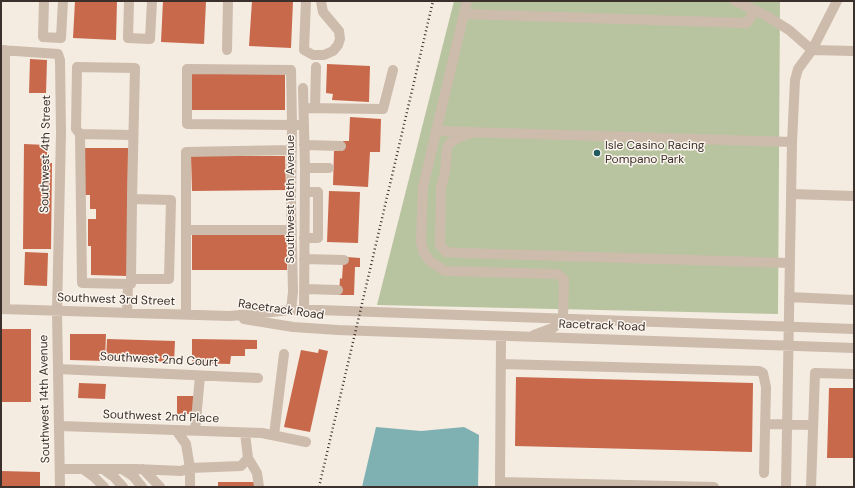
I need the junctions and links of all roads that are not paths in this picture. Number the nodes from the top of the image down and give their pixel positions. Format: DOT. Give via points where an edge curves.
graph roads {
  1 [pos="44,1"];
  2 [pos="63,1"];
  3 [pos="129,1"];
  4 [pos="152,1"];
  5 [pos="228,1"];
  6 [pos="306,1"];
  7 [pos="321,1"];
  8 [pos="467,1"];
  9 [pos="735,1"];
  10 [pos="838,1"];
  11 [pos="755,10"];
  12 [pos="464,14"];
  13 [pos="3,50"];
  14 [pos="227,50"];
  15 [pos="812,50"];
  16 [pos="854,51"];
  17 [pos="316,67"];
  18 [pos="394,70"];
  19 [pos="303,88"];
  20 [pos="304,108"];
  21 [pos="315,108"];
  22 [pos="292,125"];
  23 [pos="304,125"];
  24 [pos="436,131"];
  25 [pos="474,132"];
  26 [pos="80,134"];
  27 [pos="133,135"];
  28 [pos="792,142"];
  29 [pos="304,146"];
  30 [pos="340,146"];
  31 [pos="292,150"];
  32 [pos="305,168"];
  33 [pos="329,168"];
  34 [pos="791,194"];
  35 [pos="854,196"];
  36 [pos="132,199"];
  37 [pos="187,230"];
  38 [pos="292,230"];
  39 [pos="304,260"];
  40 [pos="344,260"];
  41 [pos="790,264"];
  42 [pos="129,281"];
  43 [pos="305,289"];
  44 [pos="338,290"];
  45 [pos="789,297"];
  46 [pos="854,300"];
  47 [pos="3,309"];
  48 [pos="291,310"];
  49 [pos="304,310"];
  50 [pos="57,311"];
  51 [pos="127,313"];
  52 [pos="186,315"];
  53 [pos="230,316"];
  54 [pos="563,318"];
  55 [pos="788,326"];
  56 [pos="854,328"];
  57 [pos="502,336"];
  58 [pos="528,337"];
  59 [pos="788,346"];
  60 [pos="854,348"];
  61 [pos="284,354"];
  62 [pos="501,364"];
  63 [pos="58,369"];
  64 [pos="854,374"];
  65 [pos="200,376"];
  66 [pos="258,378"];
  67 [pos="765,424"];
  68 [pos="787,424"];
  69 [pos="812,425"];
  70 [pos="60,426"];
  71 [pos="176,430"];
  72 [pos="195,431"];
  73 [pos="245,432"];
  74 [pos="274,435"];
  75 [pos="306,442"];
  76 [pos="248,458"];
  77 [pos="190,468"];
  78 [pos="60,469"];
  79 [pos="84,469"];
  80 [pos="103,469"];
  81 [pos="122,469"];
  82 [pos="143,469"];
  83 [pos="764,473"];
  84 [pos="500,485"];
  85 [pos="60,487"];
  86 [pos="104,487"];
  87 [pos="123,487"];
  88 [pos="142,487"];
  89 [pos="160,487"];
  90 [pos="190,487"];
  91 [pos="259,487"];
  92 [pos="714,487"];
  93 [pos="786,487"];
  94 [pos="811,487"];
  1 -- 2 [label="street" via="43,37 61,38"];
  3 -- 4 [label="street" via="128,38 150,39"];
  5 -- 14 [label="street"];
  6 -- 7 [label="street" via="304,50 313,55 324,55 333,51 340,39 339,31 323,12"];
  8 -- 12 [label="street"];
  9 -- 11 [label="street"];
  10 -- 15 [label="street"];
  11 -- 12 [label="street" via="746,23"];
  11 -- 15 [label="street" via="789,30"];
  12 -- 24 [label="street"];
  13 -- 47 [label="street"];
  13 -- 50 [label="street, Southwest 4th Street" via="58,54 60,60"];
  15 -- 16 [label="street"];
  15 -- 28 [label="street" via="798,68 795,80"];
  17 -- 21 [label="street"];
  18 -- 21 [label="street" via="383,109"];
  19 -- 20 [label="street, Southwest 16th Avenue"];
  20 -- 21 [label="street"];
  20 -- 23 [label="street, Southwest 16th Avenue"];
  22 -- 22 [label="street" via="187,124 187,69 291,70"];
  22 -- 23 [label="street"];
  22 -- 31 [label="street"];
  23 -- 29 [label="street, Southwest 16th Avenue"];
  24 -- 25 [label="street"];
  24 -- 54 [label="street" via="423,187 421,242 424,253 430,261 445,271 558,274 564,280"];
  25 -- 28 [label="street"];
  25 -- 41 [label="street" via="459,137 447,148 441,188 440,245 446,252"];
  26 -- 27 [label="street"];
  26 -- 27 [label="street" via="76,129 77,67 135,68"];
  26 -- 42 [label="street" via="82,283"];
  27 -- 36 [label="street"];
  28 -- 34 [label="street"];
  29 -- 30 [label="street"];
  29 -- 32 [label="street, Southwest 16th Avenue"];
  31 -- 37 [label="street" via="186,152"];
  31 -- 38 [label="street"];
  32 -- 33 [label="street"];
  32 -- 39 [label="street, Southwest 16th Avenue"];
  34 -- 35 [label="street"];
  34 -- 41 [label="street"];
  36 -- 42 [label="street"];
  36 -- 42 [label="street" via="171,200 169,280"];
  37 -- 38 [label="street"];
  37 -- 52 [label="street"];
  38 -- 48 [label="street"];
  39 -- 40 [label="street"];
  39 -- 43 [label="street, Southwest 16th Avenue"];
  41 -- 45 [label="street"];
  42 -- 51 [label="street"];
  43 -- 44 [label="street"];
  43 -- 49 [label="street, Southwest 16th Avenue"];
  45 -- 46 [label="street"];
  45 -- 55 [label="street"];
  47 -- 50 [label="street, Southwest 3rd Street"];
  48 -- 49 [label="street, Racetrack Road"];
  48 -- 53 [label="street, Racetrack Road"];
  49 -- 54 [label="street, Racetrack Road"];
  50 -- 51 [label="street, Southwest 3rd Street"];
  50 -- 63 [label="street, Southwest 14th Avenue"];
  51 -- 52 [label="street, Southwest 3rd Street"];
  52 -- 53 [label="street, Southwest 3rd Street"];
  53 -- 57 [label="street, Racetrack Road" via="308,329"];
  54 -- 55 [label="street, Racetrack Road"];
  54 -- 58 [label="street" via="552,328"];
  55 -- 56 [label="street, Racetrack Road"];
  55 -- 59 [label="street"];
  57 -- 58 [label="street, Racetrack Road"];
  57 -- 62 [label="street"];
  58 -- 59 [label="street, Racetrack Road"];
  59 -- 60 [label="street, Racetrack Road"];
  59 -- 68 [label="street"];
  61 -- 74 [label="street"];
  62 -- 67 [label="street" via="759,371 763,373 766,387"];
  62 -- 84 [label="street"];
  63 -- 65 [label="street, Southwest 2nd Court"];
  63 -- 70 [label="street, Southwest 14th Avenue"];
  64 -- 69 [label="street" via="815,373"];
  65 -- 66 [label="street, Southwest 2nd Court"];
  65 -- 72 [label="street"];
  67 -- 68 [label="street"];
  67 -- 83 [label="street"];
  68 -- 69 [label="street"];
  68 -- 93 [label="street"];
  69 -- 94 [label="street"];
  70 -- 71 [label="street, Southwest 2nd Place"];
  70 -- 78 [label="street, Southwest 14th Avenue"];
  71 -- 72 [label="street, Southwest 2nd Place"];
  71 -- 77 [label="street" via="186,444"];
  72 -- 73 [label="street, Southwest 2nd Place"];
  73 -- 74 [label="street, Southwest 2nd Place"];
  73 -- 76 [label="street"];
  74 -- 75 [label="street, Southwest 2nd Place"];
  76 -- 77 [label="street" via="241,466"];
  76 -- 91 [label="street" via="257,473"];
  77 -- 82 [label="street" via="181,471"];
  77 -- 90 [label="street"];
  78 -- 79 [label="street"];
  78 -- 85 [label="street, Southwest 14th Avenue"];
  79 -- 80 [label="street"];
  79 -- 86 [label="street"];
  80 -- 81 [label="street"];
  80 -- 87 [label="street"];
  81 -- 82 [label="street"];
  81 -- 88 [label="street" via="133,476"];
  82 -- 89 [label="street"];
  84 -- 92 [label="street"];
}
